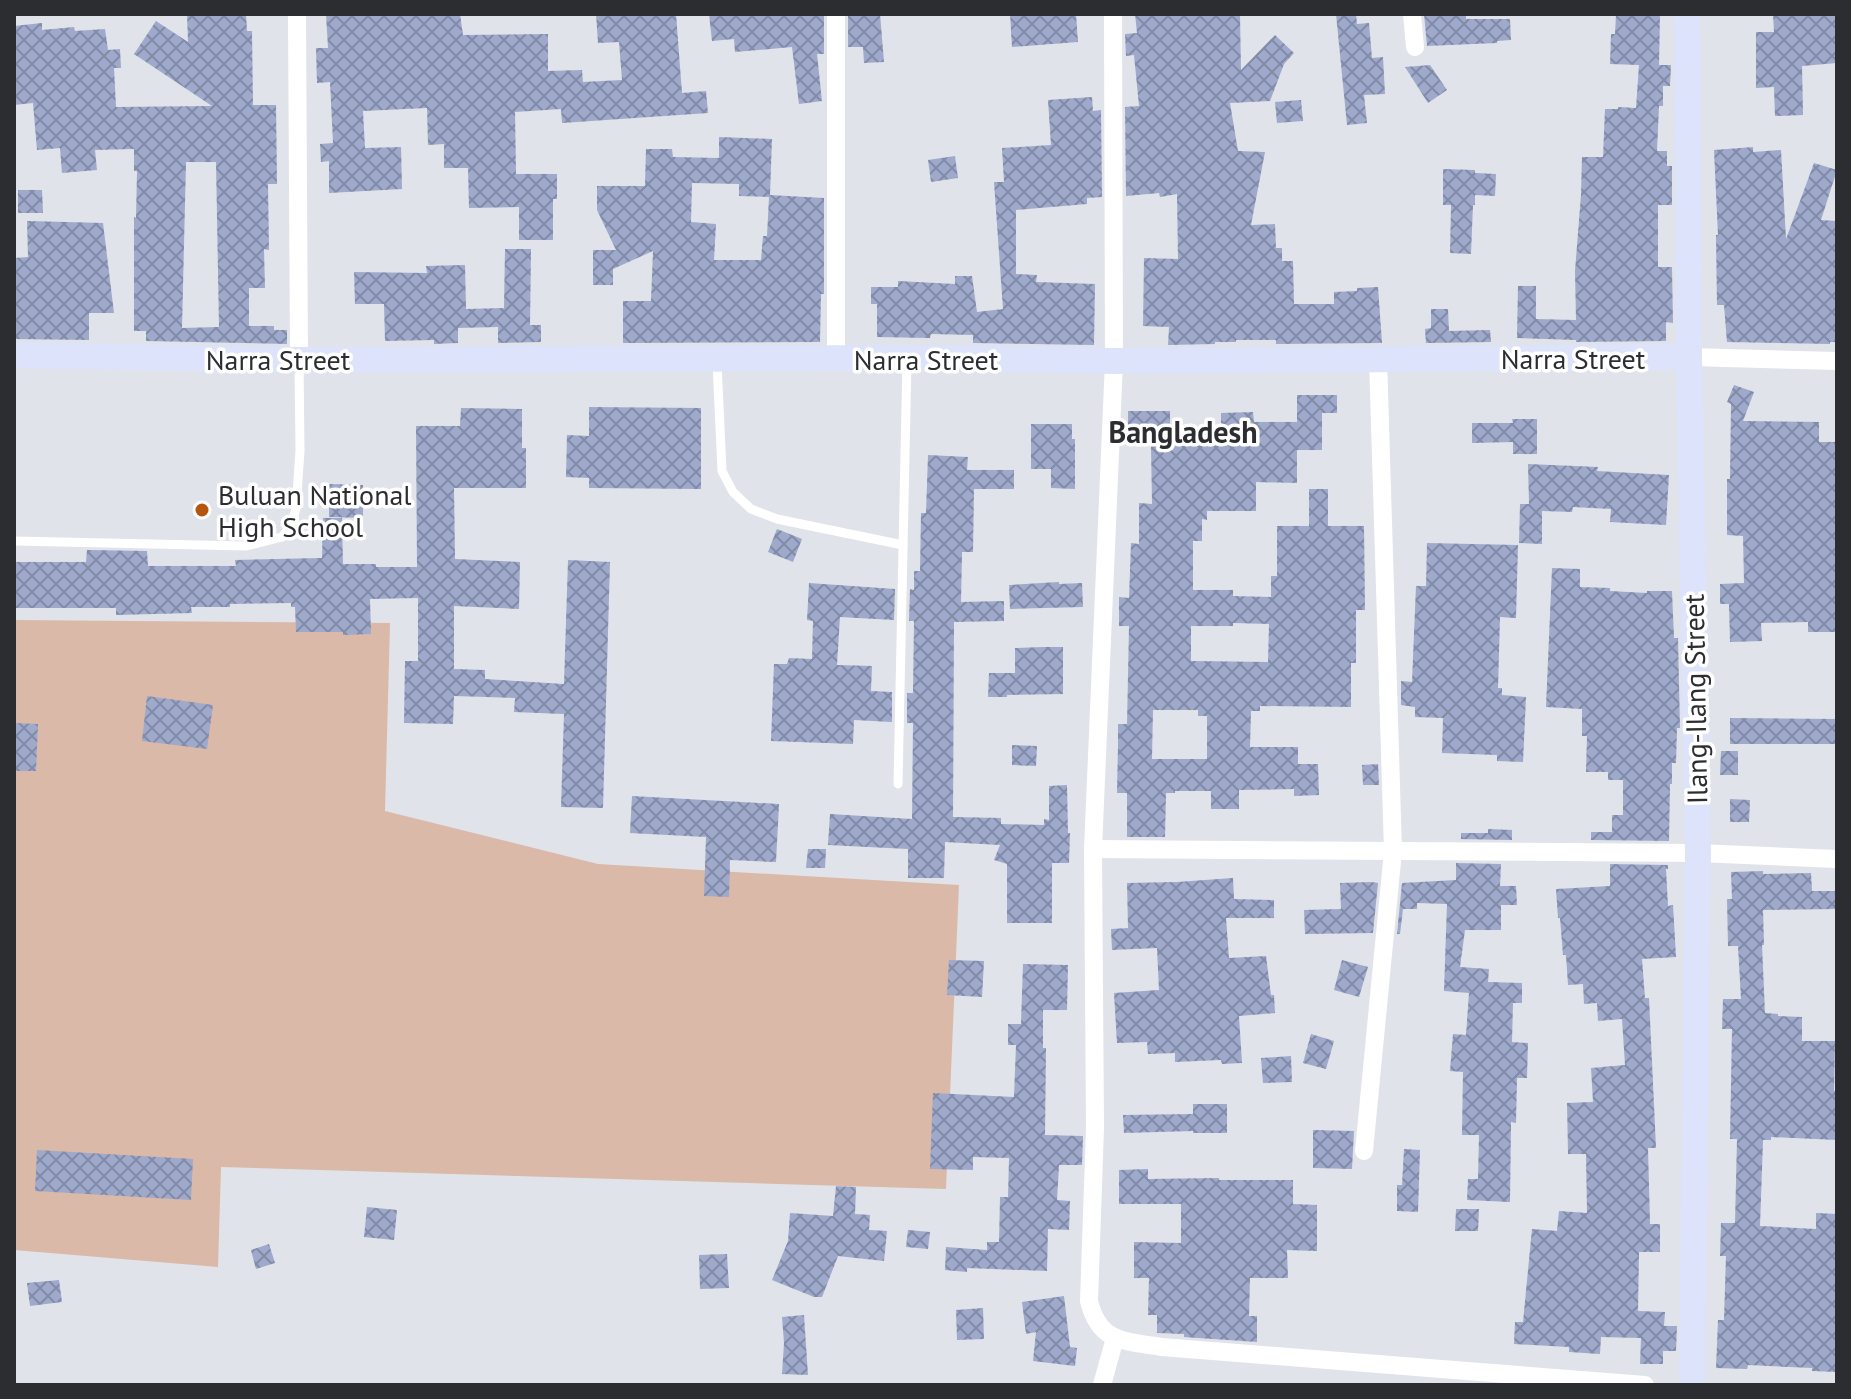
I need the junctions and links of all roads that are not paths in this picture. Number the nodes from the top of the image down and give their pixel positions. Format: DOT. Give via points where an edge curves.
graph roads {
  1 [pos="297,14"];
  2 [pos="836,14"];
  3 [pos="1113,14"];
  4 [pos="1412,14"];
  5 [pos="1687,14"];
  6 [pos="1415,47"];
  7 [pos="14,355"];
  8 [pos="1689,357"];
  9 [pos="717,358"];
  10 [pos="836,358"];
  11 [pos="907,358"];
  12 [pos="1378,358"];
  13 [pos="299,360"];
  14 [pos="1114,361"];
  15 [pos="1837,361"];
  16 [pos="14,541"];
  17 [pos="903,545"];
  18 [pos="898,784"];
  19 [pos="1093,849"];
  20 [pos="1393,851"];
  21 [pos="1698,853"];
  22 [pos="1837,859"];
  23 [pos="1364,1151"];
  24 [pos="1115,1338"];
  25 [pos="1102,1385"];
  26 [pos="1645,1385"];
  27 [pos="1692,1385"];
  1 -- 13 [label="street"];
  2 -- 10 [label="street"];
  3 -- 14 [label="street"];
  4 -- 6 [label="street"];
  5 -- 8 [label="street, Ilang-Ilang Street"];
  7 -- 13 [label="street, Narra Street"];
  8 -- 12 [label="street, Narra Street"];
  8 -- 15 [label="street, Narra Street"];
  8 -- 21 [label="street, Ilang-Ilang Street"];
  9 -- 10 [label="street, Narra Street"];
  9 -- 13 [label="street, Narra Street"];
  9 -- 17 [label="lane" via="722,471 733,492 751,509 777,519"];
  10 -- 11 [label="street, Narra Street"];
  11 -- 14 [label="street, Narra Street"];
  11 -- 17 [label="lane"];
  12 -- 14 [label="street, Narra Street"];
  12 -- 20 [label="street"];
  13 -- 16 [label="lane" via="296,508 282,537 246,546"];
  14 -- 19 [label="street"];
  17 -- 18 [label="lane"];
  19 -- 20 [label="street"];
  19 -- 24 [label="street" via="1095,1128 1089,1301 1093,1318"];
  20 -- 21 [label="street"];
  20 -- 23 [label="street"];
  21 -- 22 [label="street"];
  21 -- 27 [label="street, Ilang-Ilang Street"];
  24 -- 25 [label="street"];
  24 -- 26 [label="street" via="1162,1347"];
}
